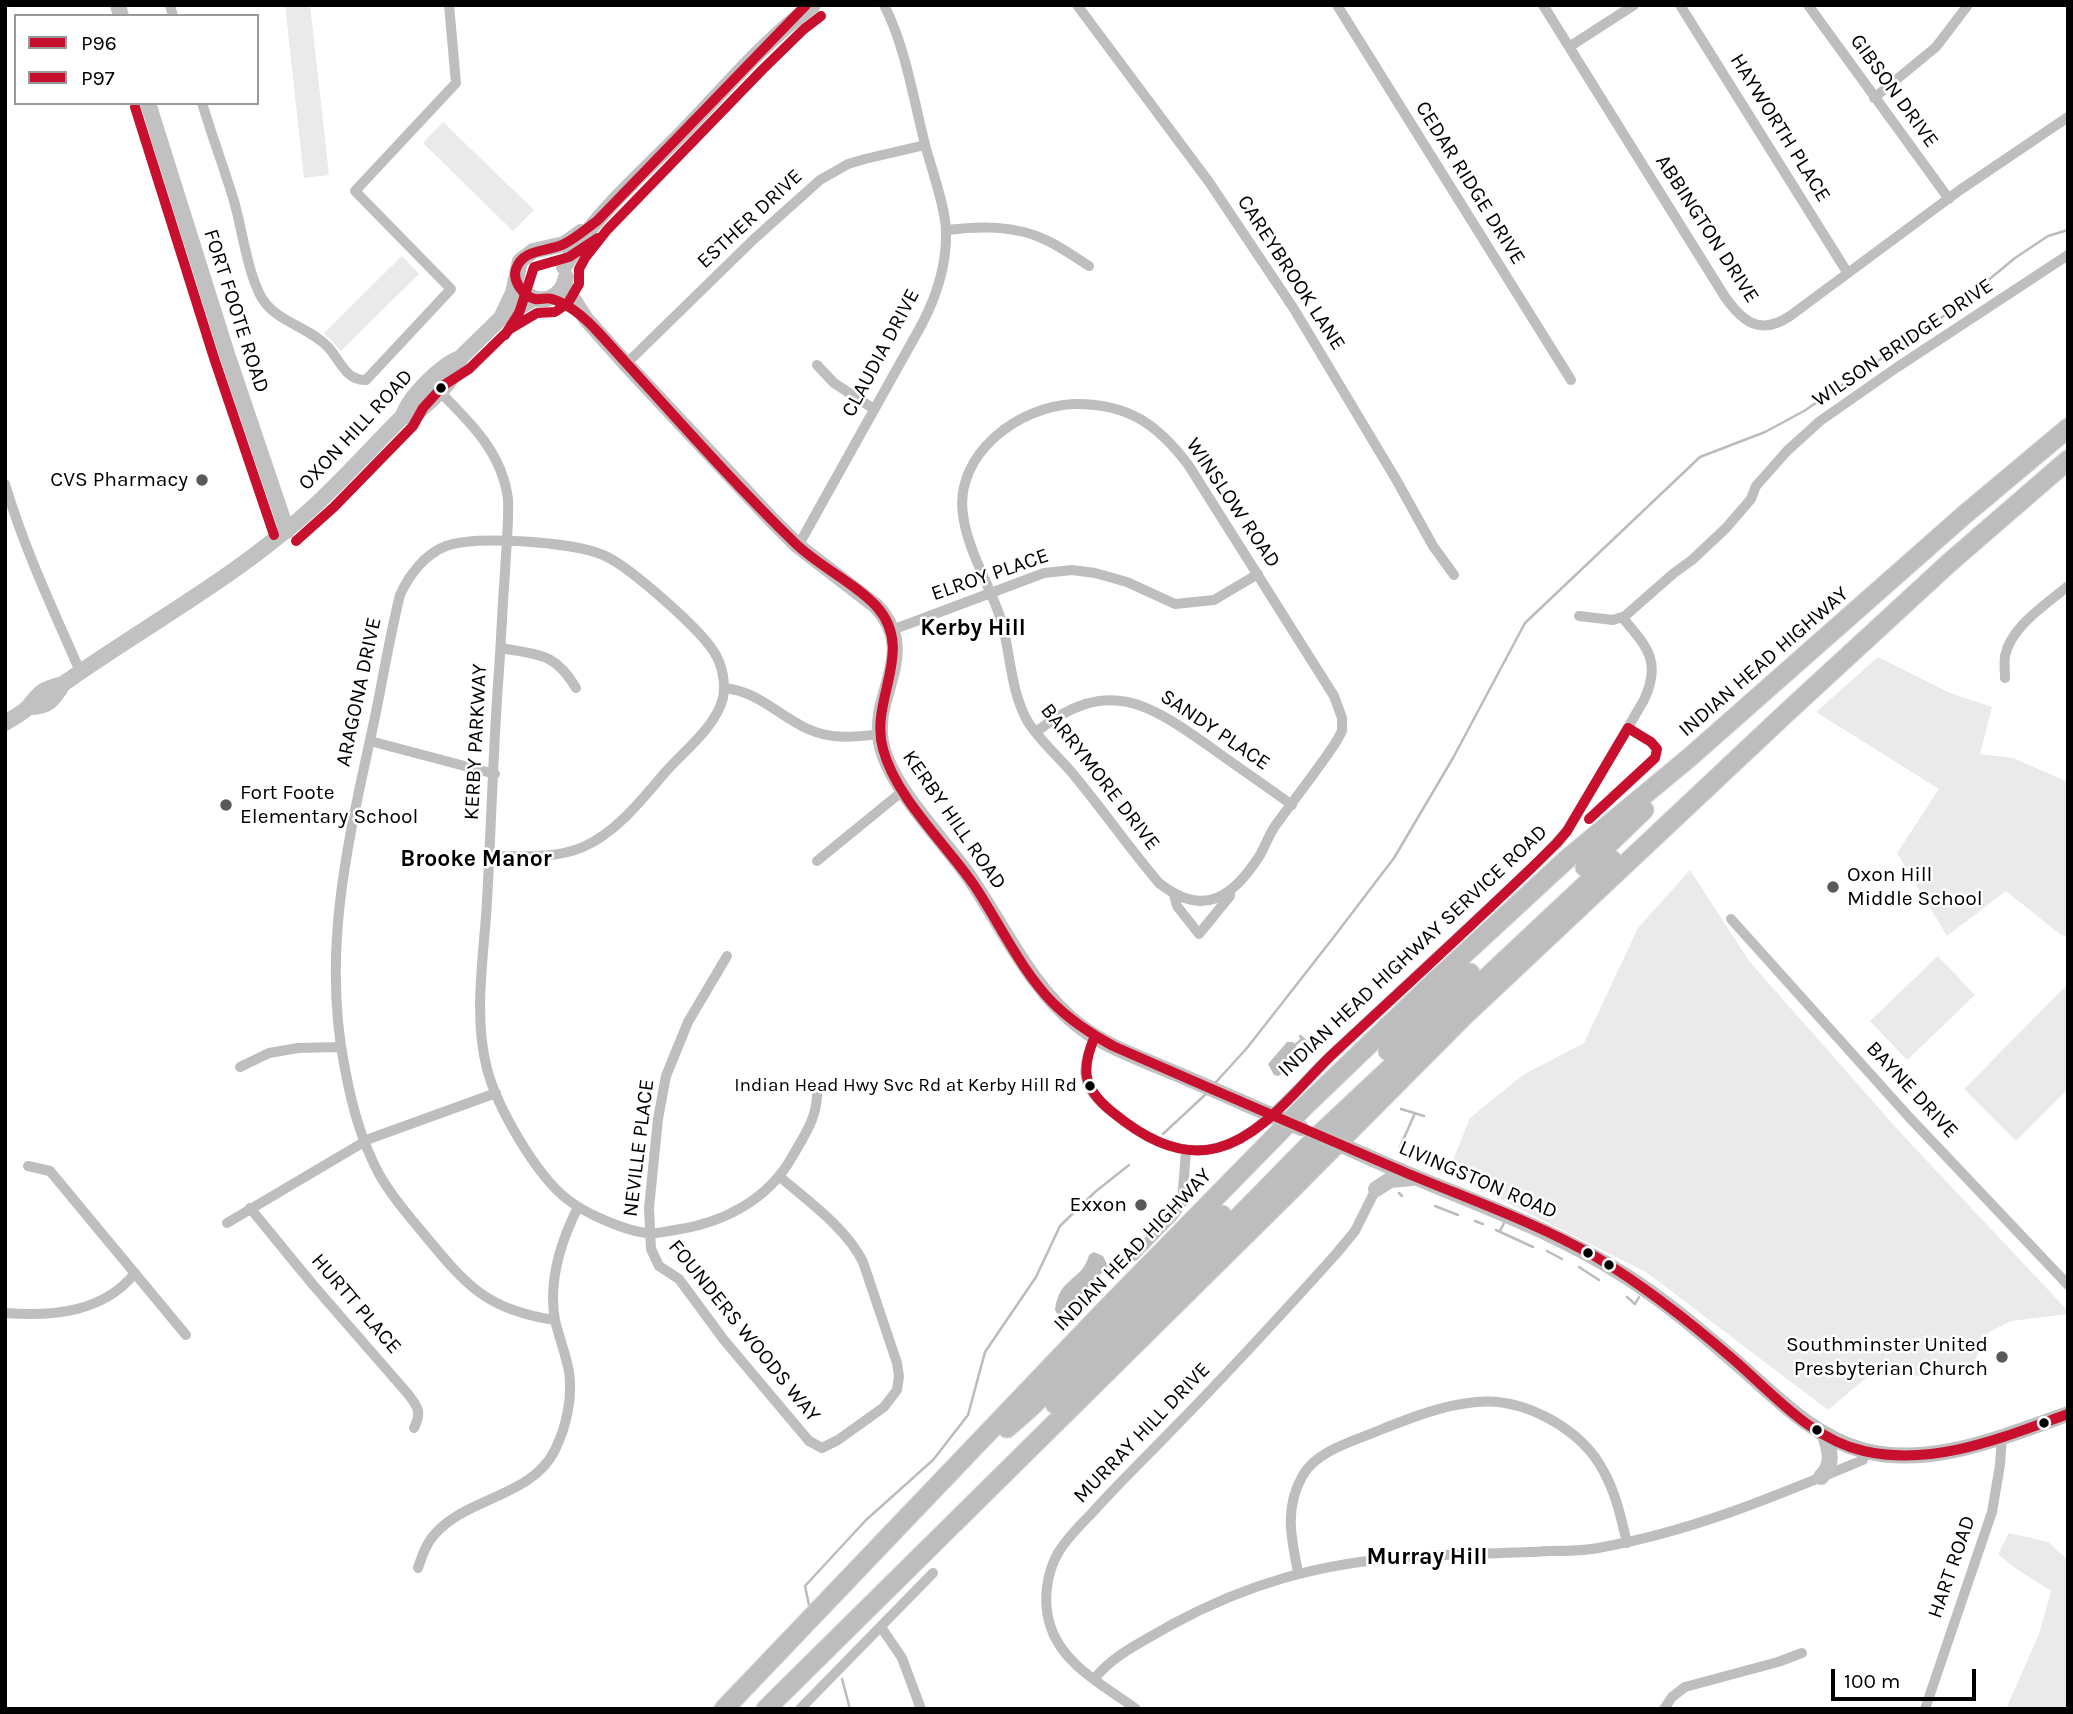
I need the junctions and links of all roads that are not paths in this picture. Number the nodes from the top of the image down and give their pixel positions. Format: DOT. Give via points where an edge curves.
graph roads {
  1 [pos="449,5"];
  2 [pos="813,5"];
  3 [pos="884,5"];
  4 [pos="1077,5"];
  5 [pos="1337,5"];
  6 [pos="1543,5"];
  7 [pos="1634,5"];
  8 [pos="1679,5"];
  9 [pos="1808,5"];
  10 [pos="1968,5"];
  11 [pos="800,12"];
  12 [pos="1569,47"];
  13 [pos="1874,98"];
  14 [pos="149,105"];
  15 [pos="203,105"];
  16 [pos="2068,117"];
  17 [pos="925,145"];
  18 [pos="1949,199"];
  19 [pos="597,221"];
  20 [pos="947,230"];
  21 [pos="542,250"];
  22 [pos="2068,256"];
  23 [pos="1089,266"];
  24 [pos="564,267"];
  25 [pos="1847,272"];
  26 [pos="516,277"];
  27 [pos="564,285"];
  28 [pos="551,298"];
  29 [pos="533,299"];
  30 [pos="501,318"];
  31 [pos="586,319"];
  32 [pos="626,364"];
  33 [pos="817,365"];
  34 [pos="1571,380"];
  35 [pos="434,386"];
  36 [pos="874,409"];
  37 [pos="2068,428"];
  38 [pos="2068,460"];
  39 [pos="5,484"];
  40 [pos="9,507"];
  41 [pos="286,531"];
  42 [pos="507,542"];
  43 [pos="798,546"];
  44 [pos="1258,574"];
  45 [pos="1454,575"];
  46 [pos="2068,586"];
  47 [pos="990,592"];
  48 [pos="1579,616"];
  49 [pos="1622,617"];
  50 [pos="892,630"];
  51 [pos="501,648"];
  52 [pos="80,671"];
  53 [pos="2005,678"];
  54 [pos="576,688"];
  55 [pos="724,688"];
  56 [pos="1784,715"];
  57 [pos="5,723"];
  58 [pos="1036,732"];
  59 [pos="880,734"];
  60 [pos="370,741"];
  61 [pos="1690,757"];
  62 [pos="495,774"];
  63 [pos="904,790"];
  64 [pos="1292,805"];
  65 [pos="489,856"];
  66 [pos="817,860"];
  67 [pos="1230,892"];
  68 [pos="1174,895"];
  69 [pos="1731,919"];
  70 [pos="1199,934"];
  71 [pos="727,956"];
  72 [pos="1095,1036"];
  73 [pos="339,1047"];
  74 [pos="240,1067"];
  75 [pos="496,1093"];
  76 [pos="817,1094"];
  77 [pos="1312,1132"];
  78 [pos="363,1142"];
  79 [pos="1185,1151"];
  80 [pos="1364,1155"];
  81 [pos="28,1166"];
  82 [pos="780,1177"];
  83 [pos="1419,1178"];
  84 [pos="1376,1189"];
  85 [pos="578,1207"];
  86 [pos="250,1208"];
  87 [pos="227,1223"];
  88 [pos="649,1233"];
  89 [pos="1134,1255"];
  90 [pos="135,1273"];
  91 [pos="2068,1284"];
  92 [pos="5,1313"];
  93 [pos="555,1320"];
  94 [pos="186,1335"];
  95 [pos="2068,1414"];
  96 [pos="414,1427"];
  97 [pos="1825,1435"];
  98 [pos="2003,1436"];
  99 [pos="1864,1451"];
  100 [pos="947,1474"];
  101 [pos="1821,1477"];
  102 [pos="1627,1542"];
  103 [pos="418,1568"];
  104 [pos="1298,1572"];
  105 [pos="933,1573"];
  106 [pos="892,1583"];
  107 [pos="881,1627"];
  108 [pos="1802,1653"];
  109 [pos="1094,1679"];
  110 [pos="724,1709"];
  111 [pos="766,1709"];
  112 [pos="800,1709"];
  113 [pos="922,1709"];
  114 [pos="1136,1709"];
  115 [pos="1664,1709"];
  116 [pos="1925,1709"];
  1 -- 15 [label="street" via="456,83 355,191 451,289 366,380 352,378 328,346 275,313 260,296"];
  2 -- 11 [label="main road"];
  3 -- 17 [label="street, CLAUDIA DRIVE"];
  4 -- 45 [label="street, CAREYBROOK LANE" via="1209,182 1294,309"];
  5 -- 34 [label="street, CEDAR RIDGE DRIVE"];
  6 -- 12 [label="street, ABBINGTON DRIVE"];
  7 -- 12 [label="street"];
  8 -- 25 [label="street, HAYWORTH PLACE"];
  9 -- 13 [label="street, GIBSON DRIVE"];
  10 -- 13 [label="street" via="1936,47"];
  11 -- 19 [label="main road"];
  12 -- 25 [label="street, ABBINGTON DRIVE" via="1742,318 1763,326 1782,321"];
  13 -- 18 [label="street, GIBSON DRIVE"];
  14 -- 41 [label="main road, FORT FOOTE ROAD"];
  16 -- 18 [label="street, ABBINGTON DRIVE"];
  17 -- 20 [label="street, CLAUDIA DRIVE"];
  17 -- 32 [label="street, ESTHER DRIVE" via="848,164 815,184"];
  18 -- 25 [label="street, ABBINGTON DRIVE"];
  19 -- 21 [label="main road" via="564,244"];
  19 -- 24 [label="main road"];
  20 -- 23 [label="street" via="990,227 1024,232"];
  20 -- 36 [label="street, CLAUDIA DRIVE" via="934,299"];
  21 -- 24 [label="main road" via="552,252"];
  21 -- 26 [label="main road" via="520,261"];
  22 -- 49 [label="street, WILSON BRIDGE DRIVE" via="1820,421 1756,486 1726,528"];
  24 -- 27 [label="main road"];
  26 -- 29 [label="main road" via="521,291"];
  26 -- 30 [label="main road, OXON HILL ROAD"];
  27 -- 28 [label="main road"];
  27 -- 31 [label="main road"];
  28 -- 29 [label="main road"];
  28 -- 31 [label="main road"];
  29 -- 30 [label="main road, OXON HILL ROAD"];
  30 -- 35 [label="main road, OXON HILL ROAD" via="453,361"];
  31 -- 32 [label="main road"];
  32 -- 43 [label="main road"];
  33 -- 36 [label="street" via="834,383"];
  35 -- 41 [label="main road, OXON HILL ROAD" via="414,416 402,416"];
  35 -- 42 [label="street, KERBY PARKWAY" via="495,455 507,488"];
  36 -- 43 [label="street, CLAUDIA DRIVE"];
  37 -- 61 [label="highway, INDIAN HEAD HIGHWAY"];
  38 -- 56 [label="highway"];
  39 -- 40 [label="street"];
  40 -- 52 [label="street"];
  41 -- 52 [label="main road, OXON HILL ROAD" via="225,577"];
  42 -- 51 [label="street, KERBY PARKWAY"];
  42 -- 55 [label="street, ARAGONA DRIVE" via="576,546 624,567 711,647 719,660"];
  42 -- 60 [label="street, ARAGONA DRIVE" via="448,546 429,557 409,578 400,595"];
  43 -- 50 [label="main road" via="876,606"];
  44 -- 47 [label="street, ELROY PLACE" via="1220,597 1189,604 1175,604 1127,582 1072,570 1044,573"];
  44 -- 47 [label="street, WINSLOW ROAD" via="1189,466 1162,434 1117,408 1063,404 1029,414 998,434 966,480 965,524"];
  44 -- 64 [label="street, WINSLOW ROAD" via="1335,696 1342,718 1339,737"];
  46 -- 53 [label="street" via="2008,645"];
  47 -- 50 [label="street, ELROY PLACE"];
  47 -- 58 [label="street, BARRYMORE DRIVE" via="1021,707"];
  48 -- 49 [label="street"];
  49 -- 79 [label="street, INDIAN HEAD HIGHWAY SERVICE ROAD" via="1646,646 1652,681 1567,831 1259,1126 1219,1148"];
  50 -- 59 [label="main road, KERBY HILL ROAD" via="895,655"];
  51 -- 54 [label="street" via="551,659"];
  51 -- 62 [label="street, KERBY PARKWAY"];
  52 -- 57 [label="main road, OXON HILL ROAD" via="33,697 29,707"];
  55 -- 59 [label="street" via="762,700 821,734"];
  55 -- 65 [label="street" via="716,712 697,738 600,837 583,847 553,854"];
  56 -- 77 [label="highway" via="1657,819"];
  56 -- 106 [label="highway" via="1464,1016"];
  58 -- 64 [label="street, SANDY PLACE" via="1074,708 1103,701 1139,704 1170,719"];
  58 -- 68 [label="street, BARRYMORE DRIVE" via="1145,867"];
  59 -- 63 [label="main road, KERBY HILL ROAD" via="887,763"];
  60 -- 62 [label="street"];
  60 -- 73 [label="street, ARAGONA DRIVE" via="341,881 335,936"];
  61 -- 77 [label="highway" via="1648,806 1437,1004"];
  61 -- 100 [label="highway, INDIAN HEAD HIGHWAY" via="1567,859 1304,1107"];
  62 -- 65 [label="street, KERBY PARKWAY"];
  63 -- 66 [label="street"];
  63 -- 72 [label="main road, KERBY HILL ROAD" via="967,874 1047,996"];
  64 -- 67 [label="street, WINSLOW ROAD"];
  65 -- 75 [label="street, KERBY PARKWAY" via="480,1015 482,1046"];
  67 -- 68 [label="street, BARRYMORE DRIVE" via="1199,901"];
  67 -- 70 [label="street, WINSLOW ROAD"];
  68 -- 70 [label="street, BARRYMORE DRIVE"];
  69 -- 91 [label="street, BAYNE DRIVE" via="1899,1107"];
  71 -- 88 [label="street, NEVILLE PLACE" via="688,1022 666,1076"];
  72 -- 77 [label="main road, KERBY HILL ROAD, bridge"];
  72 -- 79 [label="street, INDIAN HEAD HIGHWAY SERVICE ROAD" via="1085,1073 1097,1100 1152,1139"];
  73 -- 74 [label="street" via="269,1053"];
  73 -- 78 [label="street, ARAGONA DRIVE"];
  75 -- 78 [label="street"];
  75 -- 85 [label="street, KERBY PARKWAY" via="544,1175"];
  76 -- 82 [label="street, KERBY PARKWAY" via="812,1122"];
  77 -- 80 [label="main road, LIVINGSTON ROAD, bridge"];
  77 -- 100 [label="highway" via="1031,1408"];
  77 -- 106 [label="highway"];
  78 -- 86 [label="street"];
  78 -- 93 [label="street, ARAGONA DRIVE" via="398,1203 476,1290 500,1306"];
  79 -- 89 [label="street" via="1182,1203"];
  80 -- 83 [label="main road, LIVINGSTON ROAD"];
  80 -- 84 [label="main road" via="1374,1171"];
  81 -- 90 [label="street" via="50,1171"];
  82 -- 88 [label="street, KERBY PARKWAY" via="722,1219"];
  82 -- 88 [label="street, FOUNDERS WOODS WAY" via="838,1228 859,1254 899,1370 897,1390 889,1403 827,1446 809,1441 679,1279 659,1266"];
  83 -- 84 [label="main road" via="1390,1180"];
  83 -- 97 [label="main road, LIVINGSTON ROAD" via="1558,1237 1626,1276"];
  84 -- 109 [label="street, MURRAY HILL DRIVE" via="1355,1231 1336,1254 1058,1554 1048,1575 1050,1625 1066,1653"];
  85 -- 88 [label="street, KERBY PARKWAY"];
  85 -- 93 [label="street" via="558,1257"];
  86 -- 87 [label="street"];
  86 -- 96 [label="street, HURTT PLACE" via="408,1394 418,1410"];
  90 -- 92 [label="street" via="123,1289 76,1311"];
  90 -- 94 [label="street"];
  93 -- 103 [label="street" via="570,1391 554,1452 519,1485 447,1522 429,1542"];
  95 -- 98 [label="main road, LIVINGSTON ROAD"];
  97 -- 99 [label="main road, LIVINGSTON ROAD"];
  97 -- 101 [label="main road" via="1831,1456 1828,1471"];
  98 -- 99 [label="main road, LIVINGSTON ROAD" via="1930,1454"];
  98 -- 116 [label="street, HART ROAD" via="1992,1512"];
  99 -- 101 [label="street" via="1863,1460"];
  100 -- 110 [label="highway, INDIAN HEAD HIGHWAY"];
  101 -- 102 [label="street" via="1687,1528"];
  102 -- 104 [label="street" via="1595,1549 1409,1556"];
  102 -- 104 [label="street" via="1603,1469 1574,1436 1522,1407 1475,1402 1398,1423 1342,1446 1309,1467 1290,1514"];
  104 -- 109 [label="street" via="1192,1614 1128,1649"];
  105 -- 107 [label="street"];
  106 -- 111 [label="highway"];
  107 -- 112 [label="street"];
  107 -- 113 [label="street" via="902,1658"];
  108 -- 115 [label="street" via="1685,1687"];
  109 -- 114 [label="street, MURRAY HILL DRIVE"];
}
